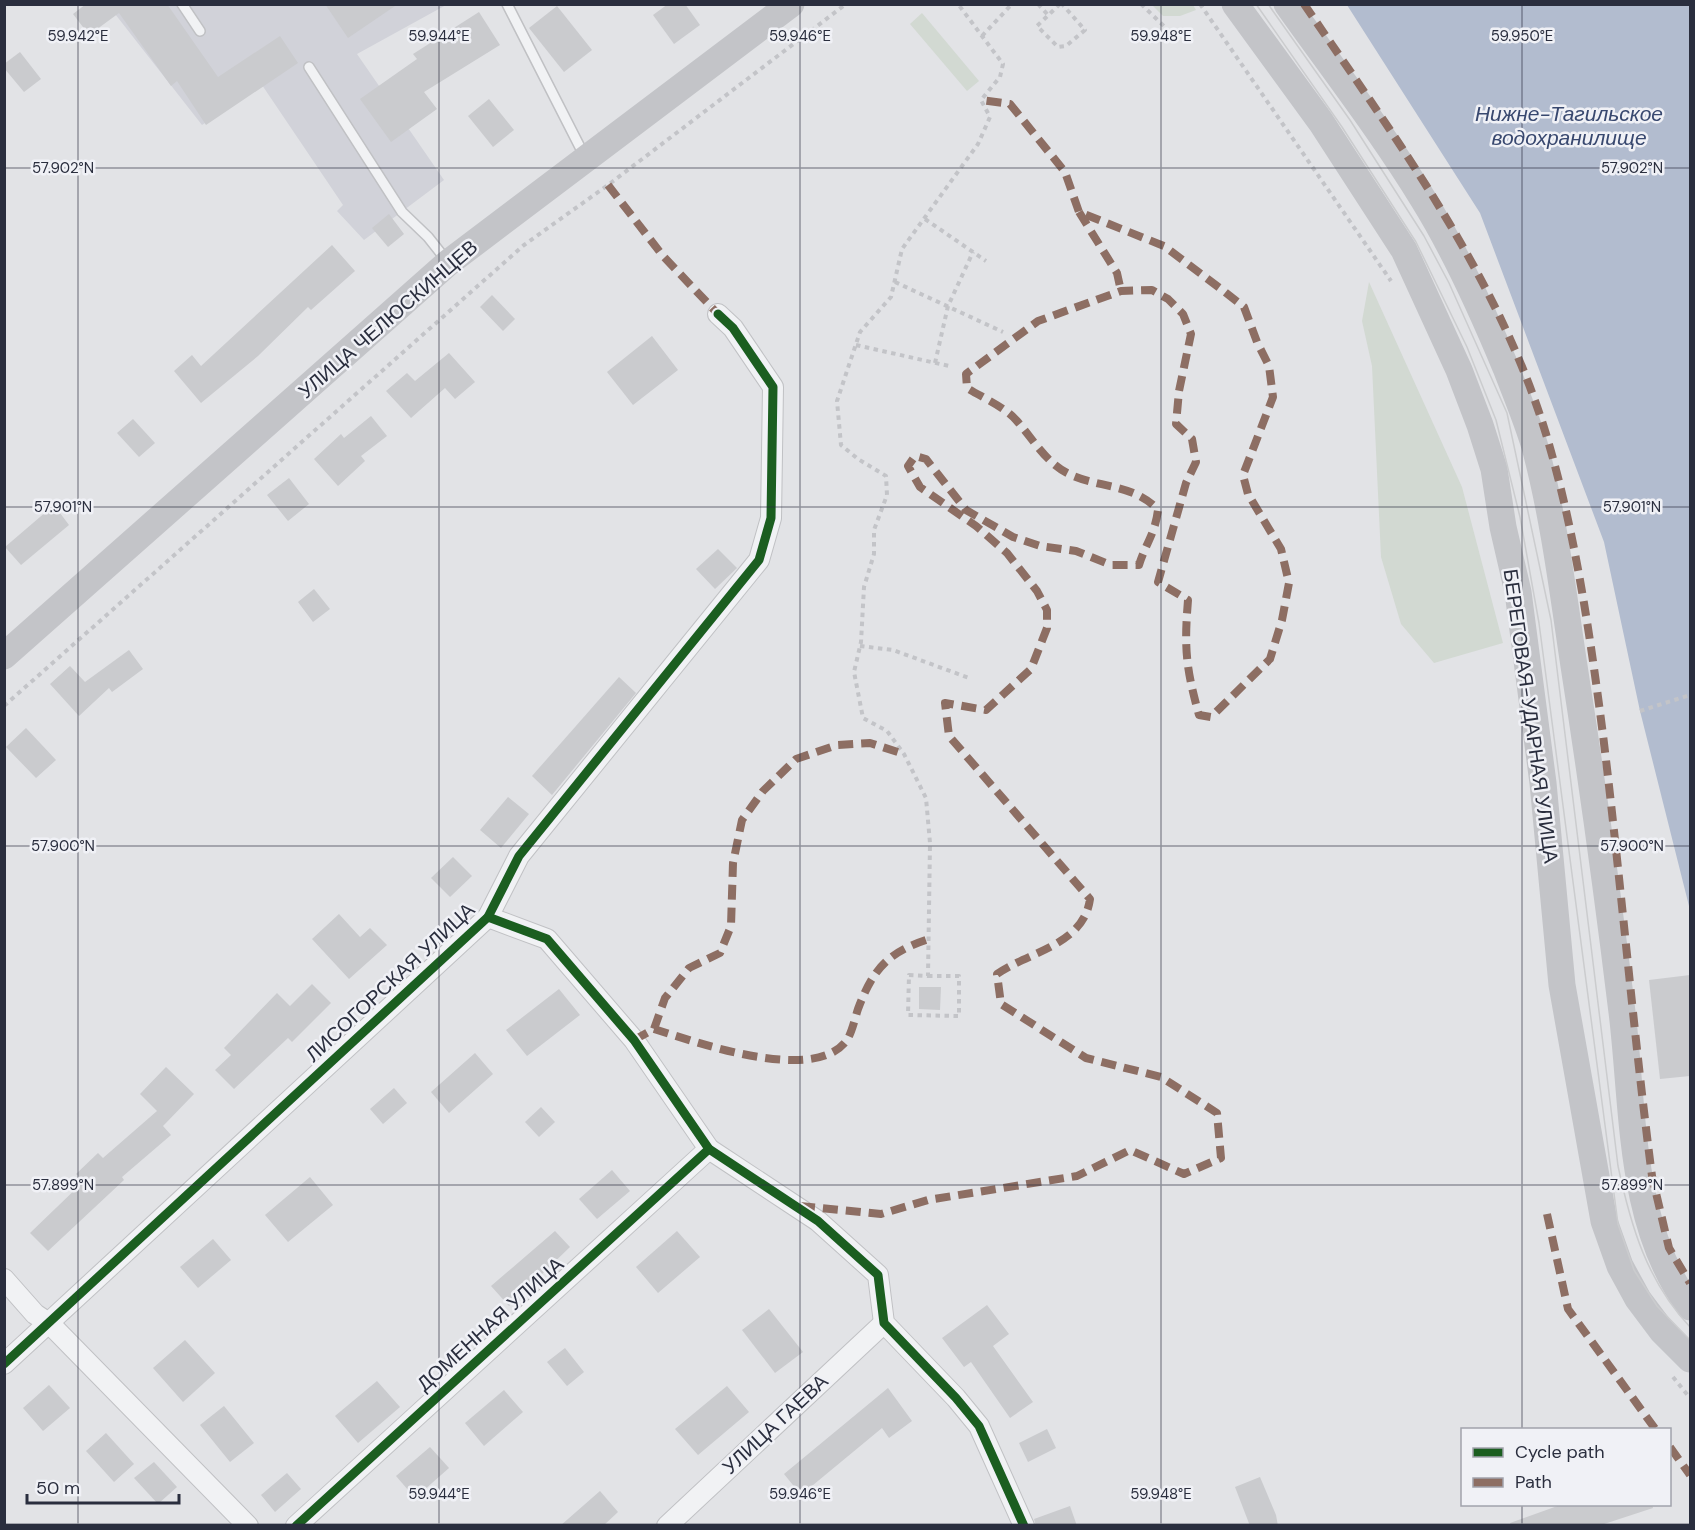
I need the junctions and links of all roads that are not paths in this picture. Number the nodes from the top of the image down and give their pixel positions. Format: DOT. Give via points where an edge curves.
graph roads {
  1 [pos="182,4"];
  2 [pos="507,4"];
  3 [pos="791,4"];
  4 [pos="1235,4"];
  5 [pos="1287,4"];
  6 [pos="200,31"];
  7 [pos="309,67"];
  8 [pos="586,159"];
  9 [pos="448,263"];
  10 [pos="718,314"];
  11 [pos="4,656"];
  12 [pos="488,917"];
  13 [pos="709,1149"];
  14 [pos="4,1279"];
  15 [pos="1690,1307"];
  16 [pos="884,1323"];
  17 [pos="50,1324"];
  18 [pos="4,1364"];
  19 [pos="1680,1366"];
  20 [pos="248,1526"];
  21 [pos="297,1526"];
  22 [pos="667,1526"];
  23 [pos="1024,1526"];
  1 -- 6 [label="lane"];
  2 -- 8 [label="lane"];
  3 -- 8 [label="main road, УЛИЦА ЧЕЛЮСКИНЦЕВ"];
  4 -- 19 [label="main road, БЕРЕГОВАЯ-УДАРНАЯ УЛИЦА" via="1321,122 1404,250 1480,425 1494,469 1518,592 1543,783 1562,985 1604,1221 1620,1266"];
  5 -- 15 [label="main road" via="1387,144 1445,237 1486,319 1534,445 1556,544 1583,720 1640,1182 1662,1258"];
  7 -- 9 [label="lane" via="402,212"];
  8 -- 9 [label="main road, УЛИЦА ЧЕЛЮСКИНЦЕВ"];
  9 -- 11 [label="main road, УЛИЦА ЧЕЛЮСКИНЦЕВ"];
  10 -- 12 [label="street, ЛИСОГОРСКАЯ УЛИЦА" via="733,328 773,387 771,518 759,560 519,856"];
  12 -- 13 [label="street" via="547,939 634,1040"];
  12 -- 17 [label="street, ЛИСОГОРСКАЯ УЛИЦА"];
  13 -- 16 [label="street" via="818,1221 878,1275"];
  13 -- 21 [label="street, ДОМЕННАЯ УЛИЦА"];
  14 -- 17 [label="street" via="35,1314"];
  16 -- 22 [label="street, УЛИЦА ГАЕВА"];
  16 -- 23 [label="street" via="979,1426"];
  17 -- 18 [label="street, ЛИСОГОРСКАЯ УЛИЦА"];
  17 -- 20 [label="street"];
}
